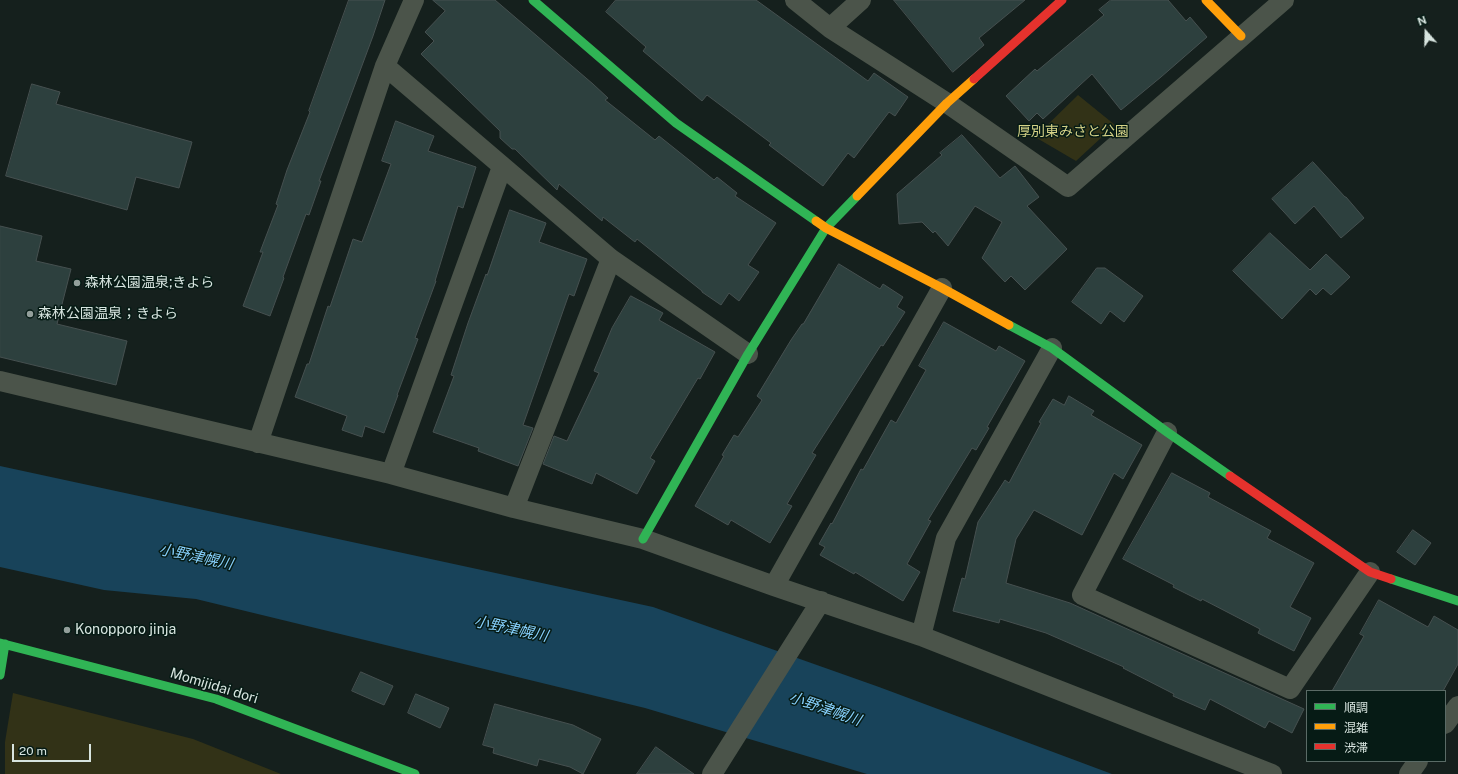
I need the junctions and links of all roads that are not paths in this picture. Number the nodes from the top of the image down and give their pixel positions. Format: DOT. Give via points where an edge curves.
graph roads {
  1 [pos="414,0"];
  2 [pos="533,0"];
  3 [pos="795,0"];
  4 [pos="861,0"];
  5 [pos="1062,0"];
  6 [pos="1206,0"];
  7 [pos="1284,0"];
  8 [pos="830,28"];
  9 [pos="1241,36"];
  10 [pos="385,66"];
  11 [pos="947,103"];
  12 [pos="502,167"];
  13 [pos="826,228"];
  14 [pos="611,259"];
  15 [pos="942,288"];
  16 [pos="1052,348"];
  17 [pos="748,354"];
  18 [pos="0,381"];
  19 [pos="1167,432"];
  20 [pos="258,443"];
  21 [pos="391,474"];
  22 [pos="514,508"];
  23 [pos="643,540"];
  24 [pos="1370,572"];
  25 [pos="774,586"];
  26 [pos="820,601"];
  27 [pos="1458,601"];
  28 [pos="921,636"];
  29 [pos="3,643"];
  30 [pos="0,675"];
  31 [pos="1458,706"];
  32 [pos="1446,723"];
  33 [pos="1417,762"];
  34 [pos="414,774"];
  35 [pos="712,774"];
  36 [pos="1272,774"];
  37 [pos="1409,774"];
  1 -- 10 [label="street"];
  2 -- 13 [label="street" via="676,123"];
  3 -- 8 [label="street"];
  4 -- 8 [label="street"];
  5 -- 11 [label="street"];
  6 -- 9 [label="street"];
  7 -- 9 [label="street"];
  8 -- 11 [label="street"];
  9 -- 11 [label="street" via="1068,187"];
  10 -- 12 [label="street"];
  10 -- 20 [label="street"];
  11 -- 13 [label="street"];
  12 -- 14 [label="street"];
  12 -- 21 [label="street"];
  13 -- 15 [label="street"];
  13 -- 17 [label="street"];
  14 -- 17 [label="street"];
  14 -- 22 [label="street"];
  15 -- 16 [label="street"];
  15 -- 25 [label="street"];
  16 -- 19 [label="street"];
  16 -- 28 [label="street" via="946,538"];
  17 -- 23 [label="street"];
  18 -- 20 [label="street"];
  19 -- 24 [label="street"];
  19 -- 24 [label="street" via="1082,595 1290,689"];
  20 -- 21 [label="street"];
  21 -- 22 [label="street"];
  22 -- 23 [label="street"];
  23 -- 25 [label="street"];
  24 -- 27 [label="street"];
  25 -- 26 [label="street"];
  26 -- 28 [label="street"];
  26 -- 35 [label="street"];
  28 -- 36 [label="street"];
  29 -- 30 [label="street"];
  29 -- 34 [label="street, Momijidai dori" via="216,699"];
  31 -- 32 [label="street"];
  33 -- 37 [label="street"];
}
